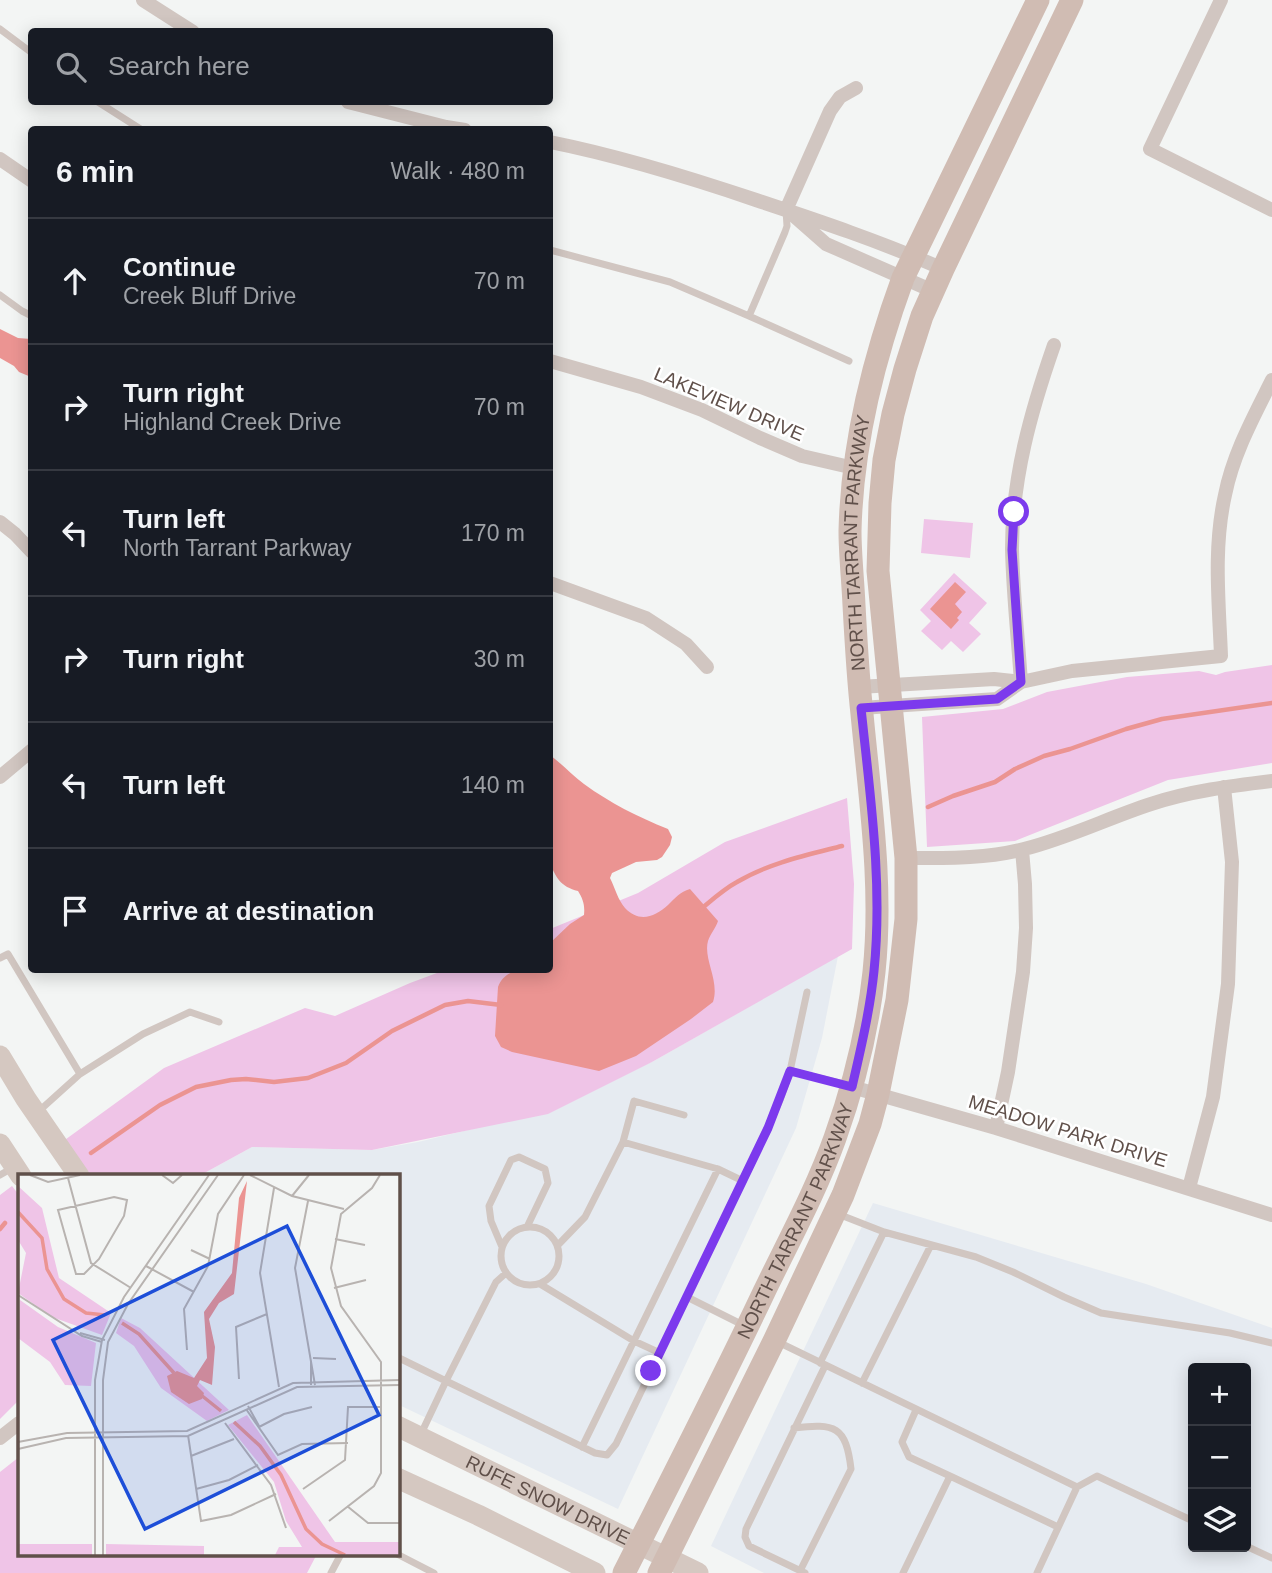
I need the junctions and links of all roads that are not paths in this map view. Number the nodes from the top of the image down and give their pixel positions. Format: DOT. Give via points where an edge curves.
graph roads {
  1 [pos="143,0"];
  2 [pos="1038,0"];
  3 [pos="1072,0"];
  4 [pos="1221,0"];
  5 [pos="186,28"];
  6 [pos="0,29"];
  7 [pos="28,50"];
  8 [pos="856,88"];
  9 [pos="103,105"];
  10 [pos="360,105"];
  11 [pos="136,126"];
  12 [pos="442,126"];
  13 [pos="553,143"];
  14 [pos="0,159"];
  15 [pos="28,178"];
  16 [pos="786,210"];
  17 [pos="1272,210"];
  18 [pos="553,251"];
  19 [pos="913,256"];
  20 [pos="943,269"];
  21 [pos="903,278"];
  22 [pos="933,292"];
  23 [pos="0,295"];
  24 [pos="28,314"];
  25 [pos="748,316"];
  26 [pos="1054,345"];
  27 [pos="849,361"];
  28 [pos="553,362"];
  29 [pos="1272,380"];
  30 [pos="854,468"];
  31 [pos="0,522"];
  32 [pos="28,548"];
  33 [pos="553,584"];
  34 [pos="707,667"];
  35 [pos="1021,682"];
  36 [pos="890,696"];
  37 [pos="860,698"];
  38 [pos="28,753"];
  39 [pos="0,777"];
  40 [pos="1272,780"];
  41 [pos="1223,788"];
  42 [pos="1022,850"];
  43 [pos="906,858"];
  44 [pos="0,958"];
  45 [pos="807,992"];
  46 [pos="219,1022"];
  47 [pos="0,1056"];
  48 [pos="790,1071"];
  49 [pos="80,1074"];
  50 [pos="852,1087"];
  51 [pos="878,1094"];
  52 [pos="36,1114"];
  53 [pos="684,1115"];
  54 [pos="996,1128"];
  55 [pos="623,1142"];
  56 [pos="0,1144"];
  57 [pos="718,1169"];
  58 [pos="12,1173"];
  59 [pos="78,1174"];
  60 [pos="743,1181"];
  61 [pos="1189,1188"];
  62 [pos="834,1213"];
  63 [pos="1272,1214"];
  64 [pos="527,1227"];
  65 [pos="884,1232"];
  66 [pos="558,1245"];
  67 [pos="931,1245"];
  68 [pos="502,1247"];
  69 [pos="506,1273"];
  70 [pos="540,1284"];
  71 [pos="687,1297"];
  72 [pos="747,1327"];
  73 [pos="634,1341"];
  74 [pos="774,1341"];
  75 [pos="1272,1343"];
  76 [pos="660,1353"];
  77 [pos="399,1358"];
  78 [pos="822,1364"];
  79 [pos="446,1381"];
  80 [pos="862,1384"];
  81 [pos="916,1409"];
  82 [pos="18,1424"];
  83 [pos="399,1427"];
  84 [pos="794,1428"];
  85 [pos="420,1437"];
  86 [pos="0,1438"];
  87 [pos="582,1447"];
  88 [pos="950,1476"];
  89 [pos="399,1479"];
  90 [pos="1077,1487"];
  91 [pos="1188,1519"];
  92 [pos="1058,1527"];
  93 [pos="639,1544"];
  94 [pos="1251,1548"];
  95 [pos="399,1555"];
  96 [pos="340,1556"];
  97 [pos="1272,1558"];
  98 [pos="663,1565"];
  99 [pos="803,1572"];
  100 [pos="331,1573"];
  101 [pos="434,1573"];
  102 [pos="595,1573"];
  103 [pos="624,1573"];
  104 [pos="698,1573"];
  105 [pos="903,1573"];
  106 [pos="1037,1573"];
  1 -- 5 [label="street"];
  2 -- 19 [label="main road, NORTH TARRANT PARKWAY"];
  3 -- 20 [label="main road, NORTH TARRANT PARKWAY"];
  4 -- 17 [label="street" via="1150,149"];
  6 -- 7 [label="lane"];
  8 -- 16 [label="street" via="840,97 830,111"];
  9 -- 11 [label="lane"];
  10 -- 12 [label="street"];
  13 -- 16 [label="street" via="648,165"];
  14 -- 15 [label="street"];
  16 -- 19 [label="street"];
  16 -- 21 [label="street" via="827,244"];
  16 -- 25 [label="lane" via="782,241"];
  18 -- 25 [label="lane" via="670,282"];
  19 -- 20 [label="street"];
  19 -- 21 [label="main road, NORTH TARRANT PARKWAY"];
  20 -- 22 [label="main road, NORTH TARRANT PARKWAY"];
  21 -- 22 [label="street"];
  21 -- 30 [label="main road, NORTH TARRANT PARKWAY" via="870,380"];
  22 -- 36 [label="main road, NORTH TARRANT PARKWAY" via="905,369 884,460 878,571"];
  23 -- 24 [label="lane"];
  25 -- 27 [label="lane"];
  26 -- 35 [label="street" via="1026,436 1014,512 1012,550"];
  28 -- 30 [label="street, LAKEVIEW DRIVE" via="702,410 802,456"];
  29 -- 35 [label="street" via="1225,493 1218,551 1221,656 1072,671"];
  30 -- 37 [label="main road, NORTH TARRANT PARKWAY" via="850,533"];
  31 -- 32 [label="street"];
  33 -- 34 [label="street" via="646,618 686,644"];
  35 -- 36 [label="street" via="993,679"];
  35 -- 36 [label="street" via="997,699"];
  36 -- 37 [label="street"];
  36 -- 37 [label="street"];
  36 -- 43 [label="main road, NORTH TARRANT PARKWAY"];
  37 -- 50 [label="main road, NORTH TARRANT PARKWAY" via="874,829 877,923 870,1008"];
  38 -- 39 [label="street"];
  40 -- 41 [label="street"];
  41 -- 42 [label="street" via="1151,804"];
  41 -- 61 [label="street" via="1232,862 1228,984 1213,1097"];
  42 -- 43 [label="street"];
  42 -- 54 [label="street" via="1024,961"];
  43 -- 51 [label="main road, NORTH TARRANT PARKWAY" via="898,987"];
  44 -- 49 [label="lane" via="8,954"];
  45 -- 48 [label="lane"];
  46 -- 49 [label="lane" via="190,1012 143,1034"];
  47 -- 52 [label="main road"];
  48 -- 50 [label="lane"];
  48 -- 60 [label="lane"];
  49 -- 52 [label="lane"];
  50 -- 51 [label="street, MEADOW PARK DRIVE"];
  50 -- 72 [label="main road, NORTH TARRANT PARKWAY" via="835,1140"];
  51 -- 54 [label="street, MEADOW PARK DRIVE"];
  51 -- 62 [label="main road, NORTH TARRANT PARKWAY"];
  52 -- 59 [label="main road"];
  53 -- 55 [label="lane" via="634,1101"];
  54 -- 61 [label="street, MEADOW PARK DRIVE"];
  55 -- 57 [label="lane"];
  55 -- 66 [label="lane" via="585,1217"];
  56 -- 58 [label="main road"];
  57 -- 60 [label="lane"];
  57 -- 73 [label="lane"];
  60 -- 71 [label="lane"];
  61 -- 63 [label="street, MEADOW PARK DRIVE"];
  62 -- 65 [label="lane"];
  62 -- 74 [label="main road, NORTH TARRANT PARKWAY"];
  64 -- 66 [label="lane" via="551,1234"];
  64 -- 68 [label="lane" via="507,1237"];
  64 -- 68 [label="lane" via="548,1183 545,1169 519,1157 511,1160 489,1206"];
  65 -- 67 [label="lane"];
  65 -- 78 [label="lane"];
  66 -- 70 [label="lane" via="560,1261 553,1275"];
  67 -- 75 [label="lane" via="988,1262 1101,1313"];
  67 -- 80 [label="lane"];
  68 -- 69 [label="lane"];
  69 -- 70 [label="lane" via="521,1284"];
  69 -- 79 [label="lane" via="496,1282"];
  70 -- 73 [label="lane"];
  71 -- 72 [label="lane"];
  71 -- 76 [label="lane"];
  72 -- 74 [label="main road"];
  72 -- 93 [label="main road, NORTH TARRANT PARKWAY"];
  73 -- 76 [label="lane"];
  73 -- 87 [label="lane"];
  74 -- 78 [label="lane"];
  74 -- 98 [label="main road, NORTH TARRANT PARKWAY"];
  76 -- 87 [label="lane" via="607,1455"];
  77 -- 79 [label="lane"];
  78 -- 80 [label="lane"];
  78 -- 84 [label="lane"];
  79 -- 85 [label="lane"];
  79 -- 87 [label="lane"];
  80 -- 81 [label="lane"];
  81 -- 88 [label="lane" via="902,1442 909,1457"];
  81 -- 90 [label="lane"];
  82 -- 86 [label="street"];
  83 -- 85 [label="main road, RUFE SNOW DRIVE"];
  84 -- 99 [label="lane" via="745,1537 748,1546"];
  84 -- 99 [label="lane" via="830,1427 842,1435 852,1469"];
  85 -- 93 [label="main road, RUFE SNOW DRIVE"];
  88 -- 92 [label="lane"];
  88 -- 105 [label="lane"];
  89 -- 102 [label="main road"];
  90 -- 91 [label="lane" via="1097,1476"];
  90 -- 92 [label="lane"];
  92 -- 106 [label="lane"];
  93 -- 98 [label="main road, RUFE SNOW DRIVE"];
  93 -- 103 [label="main road, NORTH TARRANT PARKWAY"];
  94 -- 97 [label="lane"];
  95 -- 101 [label="lane"];
  96 -- 100 [label="lane"];
  98 -- 104 [label="main road, RUFE SNOW DRIVE"];
}
